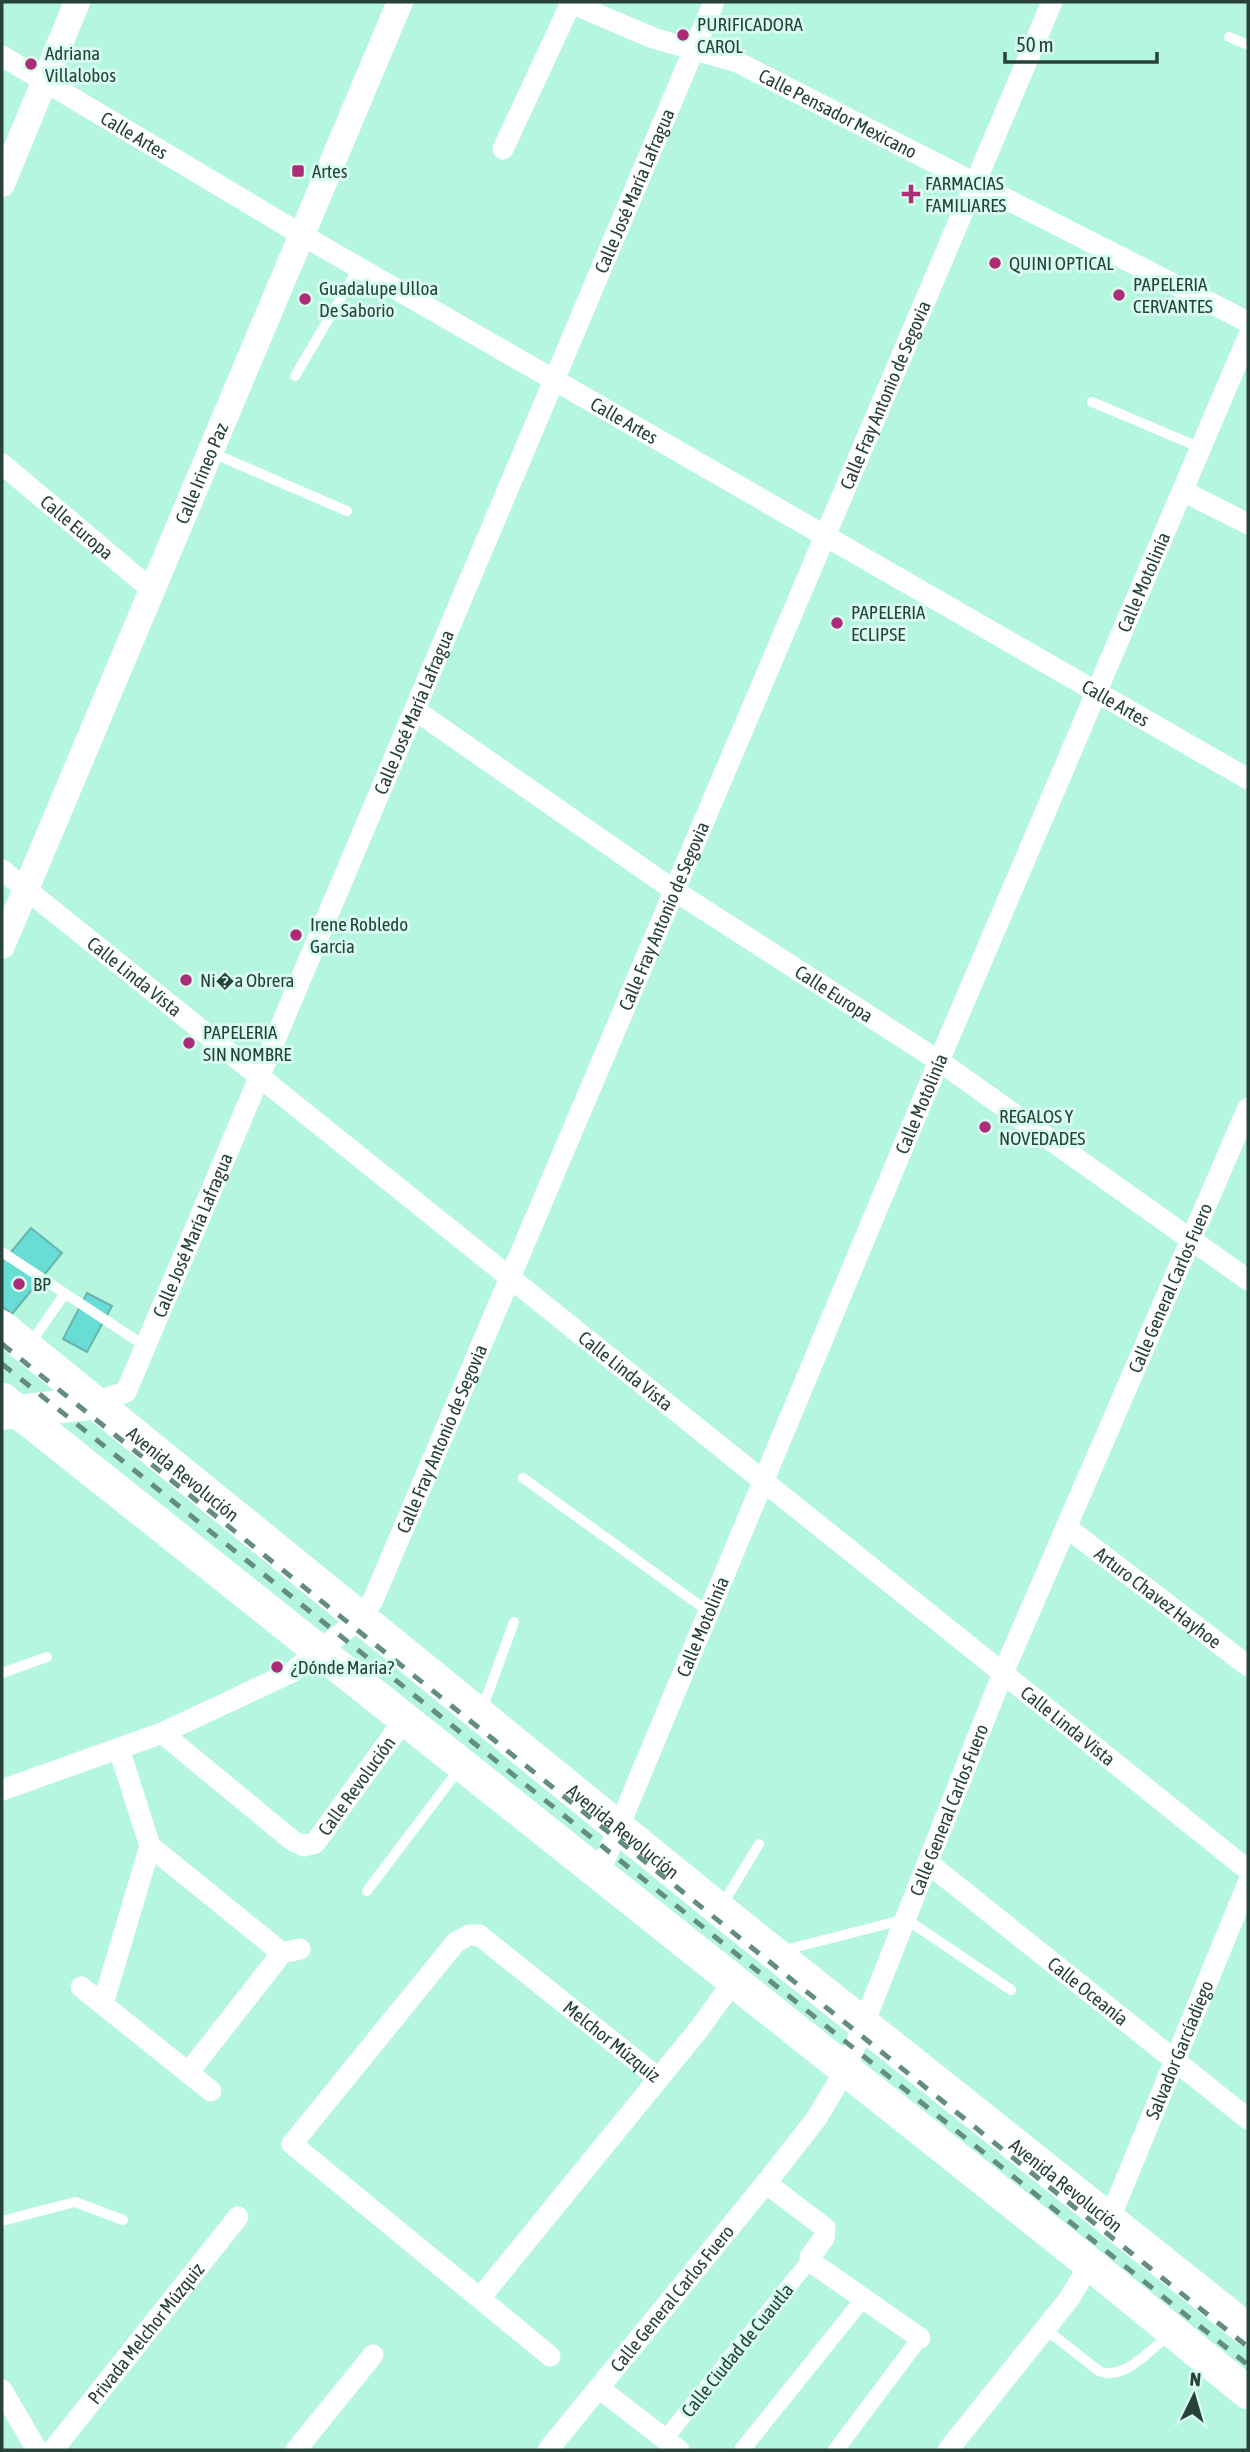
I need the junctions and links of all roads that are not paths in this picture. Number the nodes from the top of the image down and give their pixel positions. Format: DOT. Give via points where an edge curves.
graph roads {
  1 [pos="77,2"];
  2 [pos="400,2"];
  3 [pos="570,2"];
  4 [pos="714,2"];
  5 [pos="1052,2"];
  6 [pos="1230,37"];
  7 [pos="1248,46"];
  8 [pos="694,50"];
  9 [pos="2,56"];
  10 [pos="45,82"];
  11 [pos="503,149"];
  12 [pos="975,183"];
  13 [pos="2,184"];
  14 [pos="302,235"];
  15 [pos="359,267"];
  16 [pos="1248,322"];
  17 [pos="1248,337"];
  18 [pos="295,376"];
  19 [pos="555,381"];
  20 [pos="1092,402"];
  21 [pos="1201,448"];
  22 [pos="210,452"];
  23 [pos="2,464"];
  24 [pos="1183,491"];
  25 [pos="347,511"];
  26 [pos="1248,524"];
  27 [pos="825,538"];
  28 [pos="152,590"];
  29 [pos="1098,693"];
  30 [pos="415,710"];
  31 [pos="1248,779"];
  32 [pos="2,870"];
  33 [pos="26,890"];
  34 [pos="675,891"];
  35 [pos="2,946"];
  36 [pos="939,1061"];
  37 [pos="260,1075"];
  38 [pos="1248,1108"];
  39 [pos="1190,1241"];
  40 [pos="2,1252"];
  41 [pos="509,1280"];
  42 [pos="1248,1280"];
  43 [pos="64,1295"];
  44 [pos="14,1338"];
  45 [pos="145,1346"];
  46 [pos="92,1403"];
  47 [pos="6,1408"];
  48 [pos="523,1478"];
  49 [pos="764,1480"];
  50 [pos="1066,1527"];
  51 [pos="709,1612"];
  52 [pos="362,1617"];
  53 [pos="514,1622"];
  54 [pos="317,1651"];
  55 [pos="47,1657"];
  56 [pos="1248,1666"];
  57 [pos="2,1673"];
  58 [pos="1003,1673"];
  59 [pos="480,1714"];
  60 [pos="404,1720"];
  61 [pos="162,1733"];
  62 [pos="120,1749"];
  63 [pos="463,1764"];
  64 [pos="2,1790"];
  65 [pos="619,1826"];
  66 [pos="759,1844"];
  67 [pos="150,1846"];
  68 [pos="928,1863"];
  69 [pos="1248,1870"];
  70 [pos="599,1874"];
  71 [pos="1248,1883"];
  72 [pos="367,1891"];
  73 [pos="719,1909"];
  74 [pos="906,1919"];
  75 [pos="775,1953"];
  76 [pos="733,1982"];
  77 [pos="81,1987"];
  78 [pos="1011,1990"];
  79 [pos="103,2004"];
  80 [pos="866,2024"];
  81 [pos="1174,2060"];
  82 [pos="845,2071"];
  83 [pos="188,2073"];
  84 [pos="658,2078"];
  85 [pos="211,2091"];
  86 [pos="1248,2119"];
  87 [pos="765,2183"];
  88 [pos="238,2217"];
  89 [pos="1110,2218"];
  90 [pos="123,2220"];
  91 [pos="2,2221"];
  92 [pos="810,2260"];
  93 [pos="1090,2264"];
  94 [pos="480,2298"];
  95 [pos="864,2298"];
  96 [pos="1045,2329"];
  97 [pos="1248,2330"];
  98 [pos="1172,2332"];
  99 [pos="920,2338"];
  100 [pos="373,2355"];
  101 [pos="550,2356"];
  102 [pos="599,2388"];
  103 [pos="2,2390"];
  104 [pos="1248,2393"];
  105 [pos="672,2445"];
  106 [pos="37,2450"];
  107 [pos="53,2450"];
  108 [pos="296,2450"];
  109 [pos="548,2450"];
  110 [pos="742,2450"];
  111 [pos="836,2450"];
  112 [pos="948,2450"];
  1 -- 10 [label="street"];
  2 -- 14 [label="street, Calle Irineo Paz"];
  3 -- 8 [label="street, Calle Pensador Mexicano" via="653,38"];
  3 -- 11 [label="street"];
  4 -- 8 [label="street, Calle José María Lafragua"];
  5 -- 12 [label="street, Calle Fray Antonio de Segovia"];
  6 -- 7 [label="lane"];
  8 -- 12 [label="street, Calle Pensador Mexicano" via="737,62"];
  8 -- 19 [label="street, Calle José María Lafragua"];
  9 -- 10 [label="street, Calle Artes"];
  10 -- 13 [label="street"];
  10 -- 14 [label="street, Calle Artes"];
  12 -- 16 [label="street, Calle Pensador Mexicano"];
  12 -- 27 [label="street, Calle Fray Antonio de Segovia"];
  14 -- 15 [label="street, Calle Artes"];
  14 -- 22 [label="street, Calle Irineo Paz"];
  15 -- 18 [label="lane"];
  15 -- 19 [label="street, Calle Artes"];
  17 -- 21 [label="street, Calle Motolinía"];
  19 -- 27 [label="street, Calle Artes"];
  19 -- 30 [label="street, Calle José María Lafragua"];
  20 -- 21 [label="lane"];
  21 -- 24 [label="street, Calle Motolinía"];
  22 -- 25 [label="lane"];
  22 -- 28 [label="street, Calle Irineo Paz"];
  23 -- 28 [label="street, Calle Europa"];
  24 -- 26 [label="street"];
  24 -- 29 [label="street, Calle Motolinía"];
  27 -- 29 [label="street, Calle Artes"];
  27 -- 34 [label="street, Calle Fray Antonio de Segovia"];
  28 -- 33 [label="street, Calle Irineo Paz"];
  29 -- 31 [label="street, Calle Artes"];
  29 -- 36 [label="street, Calle Motolinía"];
  30 -- 34 [label="street, Calle Europa"];
  30 -- 37 [label="street, Calle José María Lafragua"];
  32 -- 33 [label="street, Calle Linda Vista"];
  33 -- 35 [label="street, Calle Irineo Paz"];
  33 -- 37 [label="street, Calle Linda Vista"];
  34 -- 36 [label="street, Calle Europa"];
  34 -- 41 [label="street, Calle Fray Antonio de Segovia"];
  36 -- 39 [label="street, Calle Europa"];
  36 -- 49 [label="street, Calle Motolinía"];
  37 -- 41 [label="street, Calle Linda Vista"];
  37 -- 45 [label="street, Calle José María Lafragua"];
  38 -- 39 [label="street, Calle General Carlos Fuero"];
  39 -- 42 [label="street, Calle Europa"];
  39 -- 50 [label="street, Calle General Carlos Fuero"];
  40 -- 43 [label="lane"];
  41 -- 49 [label="street, Calle Linda Vista"];
  41 -- 52 [label="street, Calle Fray Antonio de Segovia"];
  43 -- 44 [label="lane"];
  43 -- 45 [label="lane"];
  44 -- 46 [label="main road, Avenida Revolución"];
  45 -- 46 [label="street, Calle José María Lafragua" via="126,1392"];
  46 -- 47 [label="main road"];
  46 -- 52 [label="main road, Avenida Revolución"];
  47 -- 54 [label="main road"];
  48 -- 51 [label="lane"];
  49 -- 51 [label="street, Calle Motolinía"];
  49 -- 58 [label="street, Calle Linda Vista"];
  50 -- 56 [label="street, Arturo Chavez Hayhoe"];
  50 -- 58 [label="street, Calle General Carlos Fuero"];
  51 -- 65 [label="street, Calle Motolinía"];
  52 -- 54 [label="street, Calle Fray Antonio de Segovia"];
  52 -- 59 [label="main road, Avenida Revolución"];
  53 -- 59 [label="lane"];
  54 -- 60 [label="main road"];
  54 -- 61 [label="street, Calle Fray Antonio de Segovia" via="292,1672"];
  55 -- 57 [label="lane"];
  58 -- 68 [label="street, Calle General Carlos Fuero"];
  58 -- 69 [label="street, Calle Linda Vista"];
  59 -- 65 [label="main road, Avenida Revolución"];
  60 -- 61 [label="street, Calle Revolución" via="315,1843 304,1846"];
  60 -- 63 [label="main road"];
  61 -- 62 [label="street, Calle Fray Antonio de Segovia"];
  62 -- 64 [label="street, Calle Fray Antonio de Segovia"];
  62 -- 67 [label="street"];
  63 -- 70 [label="main road"];
  63 -- 72 [label="lane"];
  65 -- 70 [label="street, Calle Motolinía"];
  65 -- 73 [label="main road, Avenida Revolución"];
  66 -- 73 [label="lane"];
  67 -- 79 [label="street"];
  67 -- 83 [label="street" via="291,1951"];
  68 -- 74 [label="street, Calle General Carlos Fuero"];
  68 -- 81 [label="street, Calle Oceanía"];
  70 -- 76 [label="main road"];
  71 -- 81 [label="street, Salvador Garcíadiego"];
  73 -- 75 [label="main road, Avenida Revolución"];
  74 -- 75 [label="lane"];
  74 -- 78 [label="lane"];
  74 -- 80 [label="street, Calle General Carlos Fuero"];
  75 -- 80 [label="main road, Avenida Revolución"];
  76 -- 82 [label="main road"];
  76 -- 84 [label="street, Melchor Múzquiz"];
  77 -- 79 [label="street"];
  79 -- 83 [label="street"];
  80 -- 82 [label="street, Calle General Carlos Fuero"];
  80 -- 89 [label="main road, Avenida Revolución"];
  81 -- 86 [label="street, Calle Oceanía"];
  81 -- 89 [label="street, Salvador Garcíadiego"];
  82 -- 87 [label="street, Calle General Carlos Fuero" via="816,2119"];
  82 -- 93 [label="main road"];
  83 -- 85 [label="street"];
  84 -- 94 [label="street"];
  84 -- 94 [label="street, Melchor Múzquiz" via="479,1936 469,1935 456,1942 292,2144"];
  87 -- 92 [label="street" via="825,2228 826,2235"];
  87 -- 102 [label="street, Calle General Carlos Fuero"];
  88 -- 107 [label="street, Privada Melchor Múzquiz"];
  89 -- 97 [label="main road, Avenida Revolución"];
  90 -- 91 [label="lane" via="75,2202"];
  92 -- 95 [label="street"];
  92 -- 105 [label="street, Calle Ciudad de Cuautla"];
  93 -- 96 [label="street"];
  93 -- 98 [label="main road"];
  94 -- 101 [label="street"];
  95 -- 99 [label="street"];
  95 -- 110 [label="street"];
  96 -- 98 [label="lane" via="1110,2375"];
  96 -- 112 [label="street"];
  98 -- 104 [label="main road"];
  99 -- 111 [label="street"];
  100 -- 108 [label="street"];
  102 -- 105 [label="street"];
  102 -- 109 [label="street, Calle General Carlos Fuero"];
  103 -- 106 [label="street"];
}
